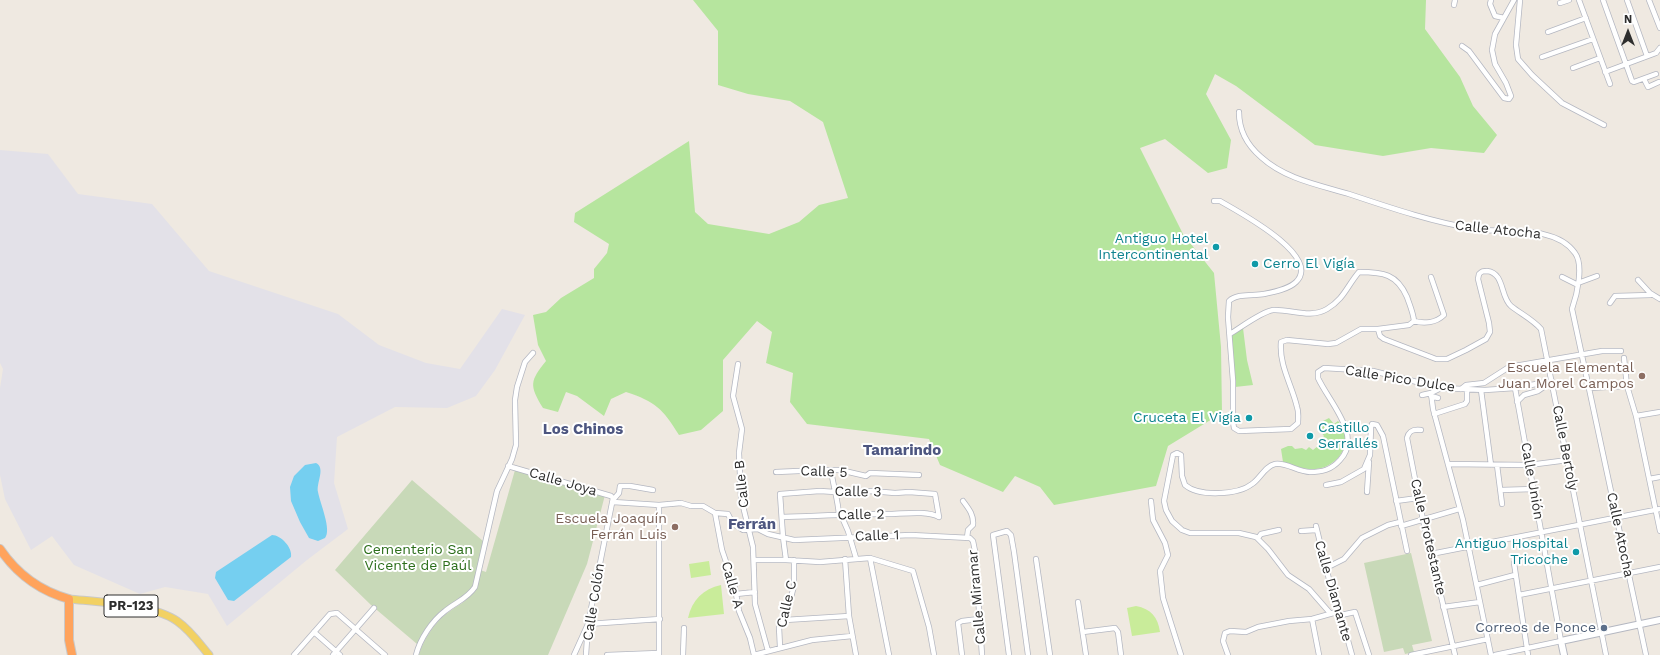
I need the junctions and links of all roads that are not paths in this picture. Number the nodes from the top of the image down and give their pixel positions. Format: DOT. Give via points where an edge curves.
graph roads {
  1 [pos="1491,0"];
  2 [pos="1514,0"];
  3 [pos="1520,0"];
  4 [pos="1569,0"];
  5 [pos="1579,0"];
  6 [pos="1603,0"];
  7 [pos="1627,0"];
  8 [pos="1649,0"];
  9 [pos="1560,4"];
  10 [pos="1504,18"];
  11 [pos="1586,18"];
  12 [pos="1660,28"];
  13 [pos="1548,32"];
  14 [pos="1593,39"];
  15 [pos="1462,46"];
  16 [pos="1660,48"];
  17 [pos="1647,56"];
  18 [pos="1542,57"];
  19 [pos="1600,58"];
  20 [pos="1626,64"];
  21 [pos="1573,68"];
  22 [pos="1605,72"];
  23 [pos="1656,74"];
  24 [pos="1644,79"];
  25 [pos="1659,82"];
  26 [pos="1610,84"];
  27 [pos="1239,112"];
  28 [pos="1604,125"];
  29 [pos="1214,201"];
  30 [pos="1597,276"];
  31 [pos="1431,277"];
  32 [pos="1562,277"];
  33 [pos="1638,280"];
  34 [pos="1578,284"];
  35 [pos="1651,295"];
  36 [pos="1660,298"];
  37 [pos="1610,303"];
  38 [pos="1414,321"];
  39 [pos="1378,329"];
  40 [pos="1230,334"];
  41 [pos="1621,351"];
  42 [pos="533,353"];
  43 [pos="1582,355"];
  44 [pos="1624,358"];
  45 [pos="1548,361"];
  46 [pos="738,364"];
  47 [pos="1552,382"];
  48 [pos="1627,386"];
  49 [pos="1441,388"];
  50 [pos="1515,388"];
  51 [pos="1589,388"];
  52 [pos="1461,389"];
  53 [pos="1467,389"];
  54 [pos="1481,390"];
  55 [pos="1422,394"];
  56 [pos="1431,395"];
  57 [pos="1438,398"];
  58 [pos="1518,402"];
  59 [pos="1659,412"];
  60 [pos="1434,414"];
  61 [pos="1636,416"];
  62 [pos="1421,430"];
  63 [pos="1369,459"];
  64 [pos="1568,460"];
  65 [pos="1448,464"];
  66 [pos="1491,465"];
  67 [pos="1497,465"];
  68 [pos="1529,465"];
  69 [pos="508,466"];
  70 [pos="831,470"];
  71 [pos="776,472"];
  72 [pos="919,475"];
  73 [pos="1660,477"];
  74 [pos="1649,479"];
  75 [pos="1326,485"];
  76 [pos="1534,489"];
  77 [pos="653,490"];
  78 [pos="1501,490"];
  79 [pos="835,492"];
  80 [pos="1367,492"];
  81 [pos="780,494"];
  82 [pos="1418,498"];
  83 [pos="1151,500"];
  84 [pos="613,501"];
  85 [pos="963,501"];
  86 [pos="1396,501"];
  87 [pos="1502,504"];
  88 [pos="659,505"];
  89 [pos="1459,509"];
  90 [pos="1658,509"];
  91 [pos="715,513"];
  92 [pos="840,515"];
  93 [pos="782,517"];
  94 [pos="940,517"];
  95 [pos="1617,517"];
  96 [pos="1423,520"];
  97 [pos="1401,524"];
  98 [pos="1581,525"];
  99 [pos="749,529"];
  100 [pos="1279,530"];
  101 [pos="1301,531"];
  102 [pos="1660,532"];
  103 [pos="1542,533"];
  104 [pos="783,537"];
  105 [pos="849,537"];
  106 [pos="969,538"];
  107 [pos="1258,538"];
  108 [pos="1468,547"];
  109 [pos="0,549"];
  110 [pos="1407,551"];
  111 [pos="1432,554"];
  112 [pos="845,558"];
  113 [pos="856,558"];
  114 [pos="870,558"];
  115 [pos="1036,559"];
  116 [pos="754,560"];
  117 [pos="786,560"];
  118 [pos="794,560"];
  119 [pos="1514,563"];
  120 [pos="1660,567"];
  121 [pos="1326,568"];
  122 [pos="1628,573"];
  123 [pos="1516,575"];
  124 [pos="1591,581"];
  125 [pos="1477,585"];
  126 [pos="1551,588"];
  127 [pos="755,592"];
  128 [pos="736,594"];
  129 [pos="1519,595"];
  130 [pos="69,598"];
  131 [pos="1078,602"];
  132 [pos="1480,602"];
  133 [pos="1443,606"];
  134 [pos="374,608"];
  135 [pos="1330,613"];
  136 [pos="1339,614"];
  137 [pos="849,616"];
  138 [pos="660,619"];
  139 [pos="979,619"];
  140 [pos="1312,619"];
  141 [pos="785,620"];
  142 [pos="1660,620"];
  143 [pos="588,624"];
  144 [pos="1638,625"];
  145 [pos="684,628"];
  146 [pos="355,629"];
  147 [pos="314,632"];
  148 [pos="1083,632"];
  149 [pos="1602,632"];
  150 [pos="852,636"];
  151 [pos="1488,639"];
  152 [pos="1562,641"];
  153 [pos="1453,646"];
  154 [pos="779,648"];
  155 [pos="1526,648"];
  156 [pos="768,651"];
  157 [pos="337,654"];
  158 [pos="659,654"];
  159 [pos="72,655"];
  160 [pos="209,655"];
  161 [pos="294,655"];
  162 [pos="385,655"];
  163 [pos="416,655"];
  164 [pos="574,655"];
  165 [pos="586,655"];
  166 [pos="607,655"];
  167 [pos="683,655"];
  168 [pos="754,655"];
  169 [pos="856,655"];
  170 [pos="889,655"];
  171 [pos="934,655"];
  172 [pos="962,655"];
  173 [pos="982,655"];
  174 [pos="1009,655"];
  175 [pos="1028,655"];
  176 [pos="1050,655"];
  177 [pos="1086,655"];
  178 [pos="1121,655"];
  179 [pos="1181,655"];
  180 [pos="1228,655"];
  181 [pos="1320,655"];
  182 [pos="1352,655"];
  183 [pos="1369,655"];
  184 [pos="1411,655"];
  185 [pos="1455,655"];
  186 [pos="1491,655"];
  187 [pos="1495,655"];
  188 [pos="1528,655"];
  189 [pos="1564,655"];
  190 [pos="1606,655"];
  191 [pos="1646,655"];
  1 -- 10 [label="street" via="1495,16"];
  2 -- 10 [label="street"];
  3 -- 28 [label="street" via="1516,45 1518,59 1562,103"];
  4 -- 9 [label="street"];
  5 -- 11 [label="street"];
  6 -- 20 [label="street"];
  7 -- 17 [label="street"];
  8 -- 12 [label="street"];
  10 -- 15 [label="street" via="1495,34 1492,50 1495,64 1511,96 1509,99 1504,98 1469,51"];
  11 -- 13 [label="street"];
  11 -- 14 [label="street"];
  14 -- 18 [label="street"];
  14 -- 19 [label="street"];
  16 -- 17 [label="street" via="1656,53"];
  17 -- 20 [label="street"];
  19 -- 21 [label="street"];
  19 -- 22 [label="street"];
  20 -- 22 [label="street"];
  20 -- 24 [label="street" via="1632,81"];
  22 -- 26 [label="street"];
  23 -- 24 [label="street"];
  24 -- 25 [label="street" via="1648,87"];
  27 -- 34 [label="street, Calle Atocha" via="1244,137 1260,157 1285,174 1435,222 1477,230 1530,232 1551,236 1566,244 1575,253 1579,261"];
  29 -- 40 [label="street" via="1220,201 1284,242 1301,268 1298,280 1290,286 1265,294 1235,297 1230,300"];
  30 -- 34 [label="street"];
  31 -- 38 [label="street" via="1444,315 1440,320 1421,323"];
  32 -- 34 [label="street"];
  33 -- 35 [label="street"];
  34 -- 43 [label="street, Calle Atocha" via="1572,309"];
  35 -- 36 [label="street"];
  35 -- 37 [label="street" via="1615,296"];
  38 -- 39 [label="street" via="1408,325"];
  38 -- 40 [label="street" via="1413,312 1398,280 1391,276 1359,272 1342,298 1326,310 1312,314 1272,310"];
  39 -- 40 [label="street" via="1361,329 1336,343 1287,340 1281,342 1284,370 1298,408 1298,423 1291,429 1239,431 1234,428"];
  39 -- 45 [label="street, Calle Bertoly" via="1384,339 1436,359 1447,359 1466,350 1486,338 1490,332 1478,279 1481,272 1492,272 1498,277 1510,306 1535,322 1541,329"];
  41 -- 43 [label="street" via="1607,350"];
  42 -- 69 [label="street" via="525,362 517,387 517,441"];
  43 -- 45 [label="street"];
  43 -- 51 [label="street, Calle Atocha"];
  44 -- 48 [label="street"];
  45 -- 47 [label="street, Calle Bertoly"];
  45 -- 52 [label="street" via="1509,367 1484,383 1466,385"];
  46 -- 99 [label="street, Calle B" via="733,396 742,429 739,453 740,486"];
  47 -- 50 [label="street, Calle Pico Dulce"];
  47 -- 58 [label="street" via="1538,391 1524,395"];
  47 -- 64 [label="street, Calle Bertoly"];
  48 -- 51 [label="street"];
  48 -- 61 [label="street"];
  49 -- 52 [label="street, Calle Pico Dulce"];
  49 -- 56 [label="street"];
  49 -- 107 [label="street, Calle Pico Dulce" via="1373,371 1326,368 1321,370 1318,378 1346,428 1348,438 1348,448 1344,456 1324,471 1306,472 1275,464 1268,467 1253,484 1242,490 1224,493 1199,491 1184,484 1181,456 1177,453 1173,455 1164,501 1172,521 1190,533 1239,534"];
  50 -- 54 [label="street, Calle Pico Dulce"];
  50 -- 58 [label="street, Calle Unión"];
  51 -- 95 [label="street, Calle Atocha"];
  52 -- 53 [label="street, Calle Pico Dulce"];
  53 -- 54 [label="street, Calle Pico Dulce"];
  53 -- 60 [label="street" via="1465,404"];
  54 -- 66 [label="street"];
  55 -- 56 [label="street"];
  56 -- 57 [label="street"];
  56 -- 60 [label="street"];
  58 -- 68 [label="street, Calle Unión"];
  59 -- 61 [label="street"];
  60 -- 65 [label="street"];
  61 -- 74 [label="street"];
  62 -- 82 [label="street, Calle Protestante" via="1412,430 1407,438"];
  63 -- 75 [label="street" via="1358,474 1341,482"];
  63 -- 80 [label="street"];
  63 -- 86 [label="street" via="1371,427 1375,423 1383,436"];
  64 -- 68 [label="street"];
  64 -- 98 [label="street, Calle Bertoly"];
  65 -- 66 [label="street"];
  65 -- 89 [label="street"];
  66 -- 67 [label="street"];
  67 -- 68 [label="street"];
  67 -- 78 [label="street"];
  68 -- 76 [label="street, Calle Unión"];
  69 -- 84 [label="street, Calle Joya" via="611,496"];
  69 -- 163 [label="street" via="497,491 475,587 432,625"];
  70 -- 71 [label="street, Calle 5"];
  70 -- 72 [label="street, Calle 5" via="866,476"];
  70 -- 79 [label="street"];
  73 -- 74 [label="street"];
  74 -- 90 [label="street"];
  76 -- 78 [label="street"];
  76 -- 103 [label="street, Calle Unión"];
  77 -- 84 [label="street" via="620,486 619,493"];
  78 -- 87 [label="street"];
  79 -- 81 [label="street, Calle 3"];
  79 -- 92 [label="street"];
  79 -- 94 [label="street, Calle 3" via="871,490 935,494"];
  81 -- 93 [label="street, Calle C"];
  82 -- 86 [label="street"];
  82 -- 96 [label="street, Calle Protestante"];
  83 -- 179 [label="street" via="1153,520 1168,555 1160,571 1162,592"];
  84 -- 88 [label="street"];
  84 -- 143 [label="street, Calle Colón"];
  85 -- 106 [label="street" via="972,513 974,523 968,530"];
  86 -- 97 [label="street"];
  88 -- 91 [label="street" via="681,503 703,506"];
  88 -- 138 [label="street"];
  89 -- 96 [label="street"];
  89 -- 108 [label="street"];
  90 -- 95 [label="street"];
  90 -- 102 [label="street"];
  91 -- 99 [label="street, Calle 1" via="728,514 736,526 743,530"];
  91 -- 128 [label="street, Calle A" via="722,550"];
  92 -- 93 [label="street, Calle 2"];
  92 -- 94 [label="street, Calle 2" via="912,513"];
  92 -- 105 [label="street"];
  93 -- 104 [label="street, Calle C"];
  95 -- 98 [label="street"];
  95 -- 122 [label="street, Calle Atocha"];
  96 -- 97 [label="street"];
  96 -- 111 [label="street, Calle Protestante"];
  97 -- 110 [label="street"];
  97 -- 121 [label="street" via="1388,525 1362,538 1344,559"];
  98 -- 103 [label="street"];
  98 -- 124 [label="street, Calle Bertoly"];
  99 -- 104 [label="street, Calle 1" via="758,529"];
  99 -- 116 [label="street, Calle B"];
  100 -- 107 [label="street" via="1261,534"];
  101 -- 121 [label="street, Calle Diamante" via="1316,528"];
  103 -- 108 [label="street"];
  103 -- 126 [label="street, Calle Unión"];
  104 -- 105 [label="street, Calle 1" via="794,540"];
  104 -- 117 [label="street, Calle C"];
  105 -- 106 [label="street, Calle 1" via="911,535"];
  105 -- 113 [label="street"];
  106 -- 139 [label="street, Calle Miramar" via="974,551"];
  107 -- 135 [label="street" via="1288,574 1309,589"];
  108 -- 111 [label="street"];
  108 -- 125 [label="street"];
  109 -- 130 [label="highway, PR-123" via="15,569 28,580 51,593"];
  111 -- 133 [label="street, Calle Protestante"];
  112 -- 113 [label="street"];
  112 -- 118 [label="street" via="820,562"];
  112 -- 137 [label="street"];
  113 -- 114 [label="street"];
  114 -- 170 [label="street"];
  114 -- 171 [label="street" via="913,571"];
  115 -- 176 [label="street"];
  116 -- 117 [label="street"];
  116 -- 127 [label="street, Calle B"];
  117 -- 118 [label="street"];
  118 -- 141 [label="street, Calle C" via="794,586"];
  119 -- 123 [label="street"];
  120 -- 122 [label="street"];
  121 -- 136 [label="street, Calle Diamante"];
  122 -- 124 [label="street"];
  122 -- 144 [label="street, Calle Atocha"];
  123 -- 125 [label="street"];
  123 -- 129 [label="street"];
  124 -- 126 [label="street"];
  124 -- 149 [label="street, Calle Bertoly"];
  125 -- 132 [label="street"];
  126 -- 129 [label="street"];
  126 -- 152 [label="street, Calle Unión"];
  127 -- 128 [label="street"];
  127 -- 156 [label="street, Calle B" via="755,604"];
  128 -- 168 [label="street, Calle A"];
  129 -- 155 [label="street"];
  130 -- 159 [label="highway" via="69,640"];
  130 -- 160 [label="main road, PR-123" via="161,613 187,629"];
  131 -- 148 [label="street"];
  132 -- 133 [label="street"];
  132 -- 151 [label="street"];
  133 -- 153 [label="street, Calle Protestante"];
  134 -- 146 [label="street"];
  135 -- 136 [label="street"];
  135 -- 140 [label="street"];
  136 -- 182 [label="street, Calle Diamante"];
  136 -- 183 [label="street" via="1355,612"];
  137 -- 141 [label="street"];
  137 -- 150 [label="street"];
  138 -- 143 [label="street"];
  138 -- 158 [label="street"];
  139 -- 172 [label="street" via="958,623"];
  139 -- 173 [label="street, Calle Miramar"];
  140 -- 180 [label="street" via="1258,627 1246,632 1224,633 1223,641"];
  140 -- 181 [label="street"];
  141 -- 154 [label="street, Calle C" via="779,627"];
  142 -- 144 [label="street"];
  143 -- 164 [label="street"];
  143 -- 165 [label="street, Calle Colón"];
  144 -- 149 [label="street"];
  144 -- 191 [label="street, Calle Atocha"];
  145 -- 167 [label="street"];
  146 -- 147 [label="street" via="337,613 330,614"];
  146 -- 157 [label="street"];
  146 -- 162 [label="street"];
  147 -- 157 [label="street"];
  147 -- 161 [label="street"];
  148 -- 177 [label="street"];
  148 -- 178 [label="street" via="1112,628 1117,630"];
  149 -- 152 [label="street"];
  149 -- 190 [label="street, Calle Bertoly"];
  150 -- 154 [label="street" via="812,640"];
  150 -- 169 [label="street"];
  151 -- 153 [label="street"];
  151 -- 186 [label="street"];
  152 -- 155 [label="street"];
  152 -- 189 [label="street, Calle Unión"];
  153 -- 184 [label="street"];
  153 -- 185 [label="street, Calle Protestante"];
  154 -- 156 [label="street"];
  155 -- 187 [label="street"];
  155 -- 188 [label="street"];
  156 -- 168 [label="street"];
  158 -- 166 [label="street"];
  174 -- 175 [label="street" via="993,534 1007,531 1011,535"];
}
